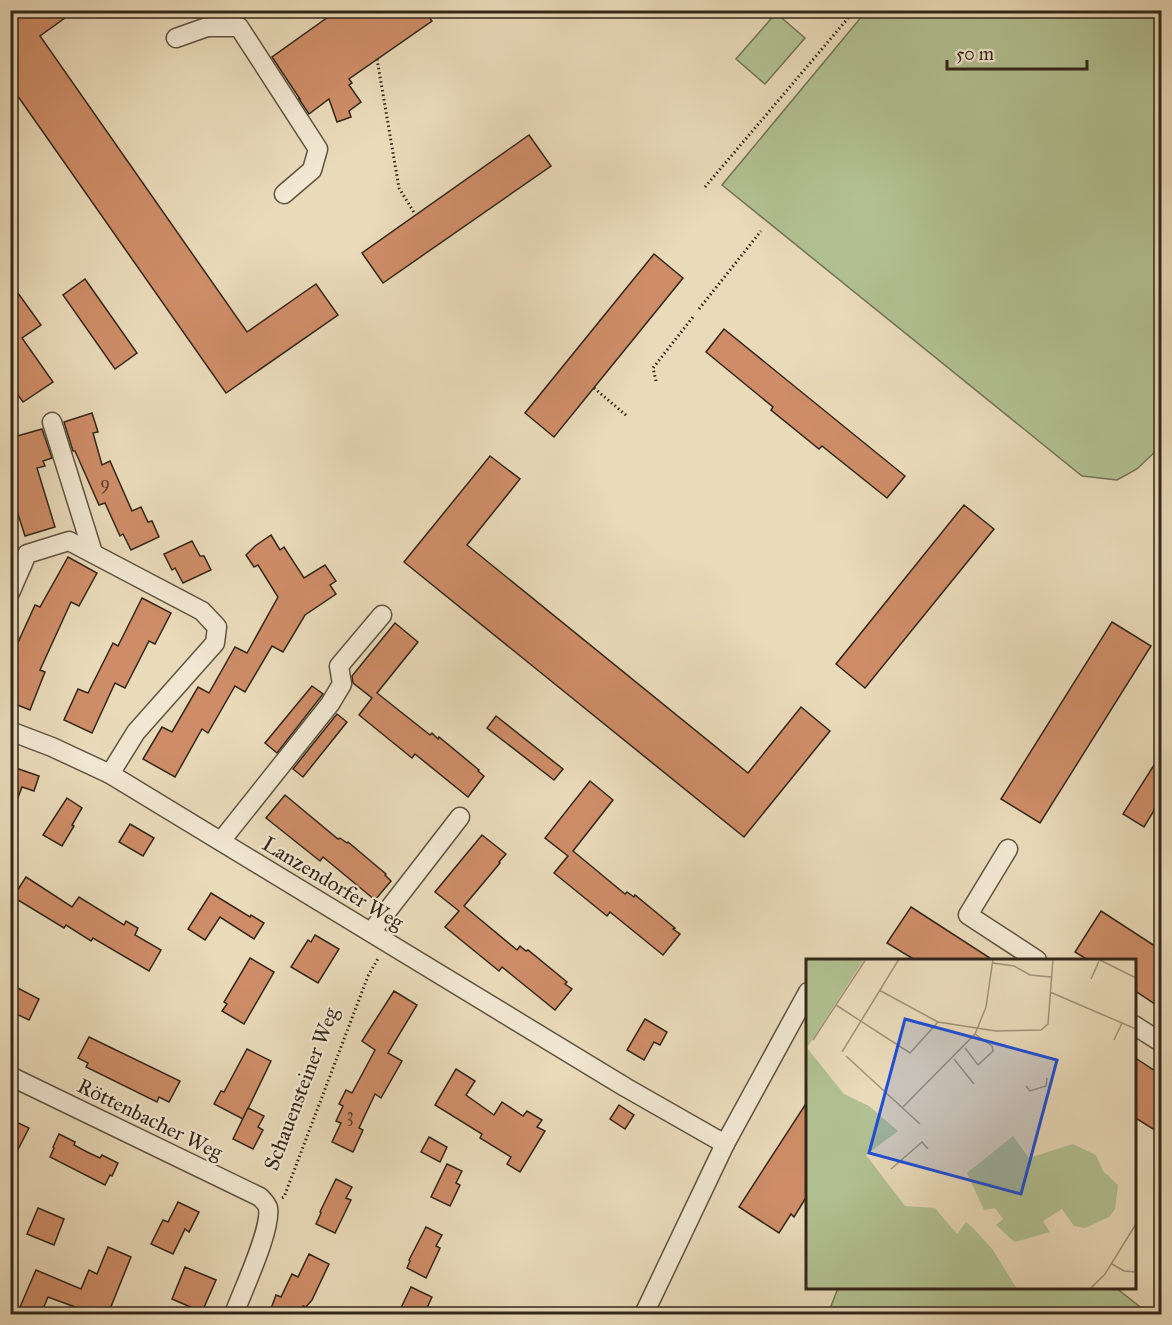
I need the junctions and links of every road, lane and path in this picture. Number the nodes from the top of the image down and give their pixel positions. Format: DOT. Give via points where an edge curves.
graph roads {
  1 [pos="855,10"];
  2 [pos="176,38"];
  3 [pos="377,59"];
  4 [pos="705,186"];
  5 [pos="284,194"];
  6 [pos="416,214"];
  7 [pos="761,231"];
  8 [pos="699,309"];
  9 [pos="693,317"];
  10 [pos="656,381"];
  11 [pos="594,388"];
  12 [pos="627,416"];
  13 [pos="52,422"];
  14 [pos="93,553"];
  15 [pos="10,592"];
  16 [pos="382,615"];
  17 [pos="10,731"];
  18 [pos="110,774"];
  19 [pos="460,817"];
  20 [pos="221,841"];
  21 [pos="1008,849"];
  22 [pos="371,932"];
  23 [pos="387,942"];
  24 [pos="1035,959"];
  25 [pos="806,994"];
  26 [pos="1136,1026"];
  27 [pos="1161,1043"];
  28 [pos="10,1076"];
  29 [pos="725,1144"];
  30 [pos="267,1206"];
  31 [pos="234,1314"];
  32 [pos="644,1314"];
  1 -- 4 [label="path"];
  2 -- 5 [label="street" via="207,27 239,27 318,149 312,170"];
  3 -- 6 [label="path" via="399,188"];
  7 -- 8 [label="path"];
  9 -- 10 [label="path" via="653,368"];
  11 -- 12 [label="path"];
  13 -- 14 [label="street"];
  14 -- 15 [label="street" via="69,541 27,554"];
  14 -- 18 [label="street" via="202,611 217,627 215,643 136,732"];
  16 -- 20 [label="street" via="339,666 342,684 330,704"];
  17 -- 18 [label="street, Lanzendorfer Weg"];
  18 -- 20 [label="street, Lanzendorfer Weg"];
  19 -- 22 [label="street"];
  20 -- 22 [label="street, Lanzendorfer Weg"];
  21 -- 24 [label="street" via="968,915"];
  22 -- 23 [label="street, Lanzendorfer Weg"];
  23 -- 29 [label="street, Lanzendorfer Weg"];
  23 -- 30 [label="path, Schauensteiner Weg" via="368,976 284,1197"];
  25 -- 29 [label="street"];
  26 -- 27 [label="street"];
  28 -- 30 [label="street, Röttenbacher Weg" via="260,1197"];
  29 -- 32 [label="street"];
  30 -- 31 [label="street" via="268,1222"];
}
